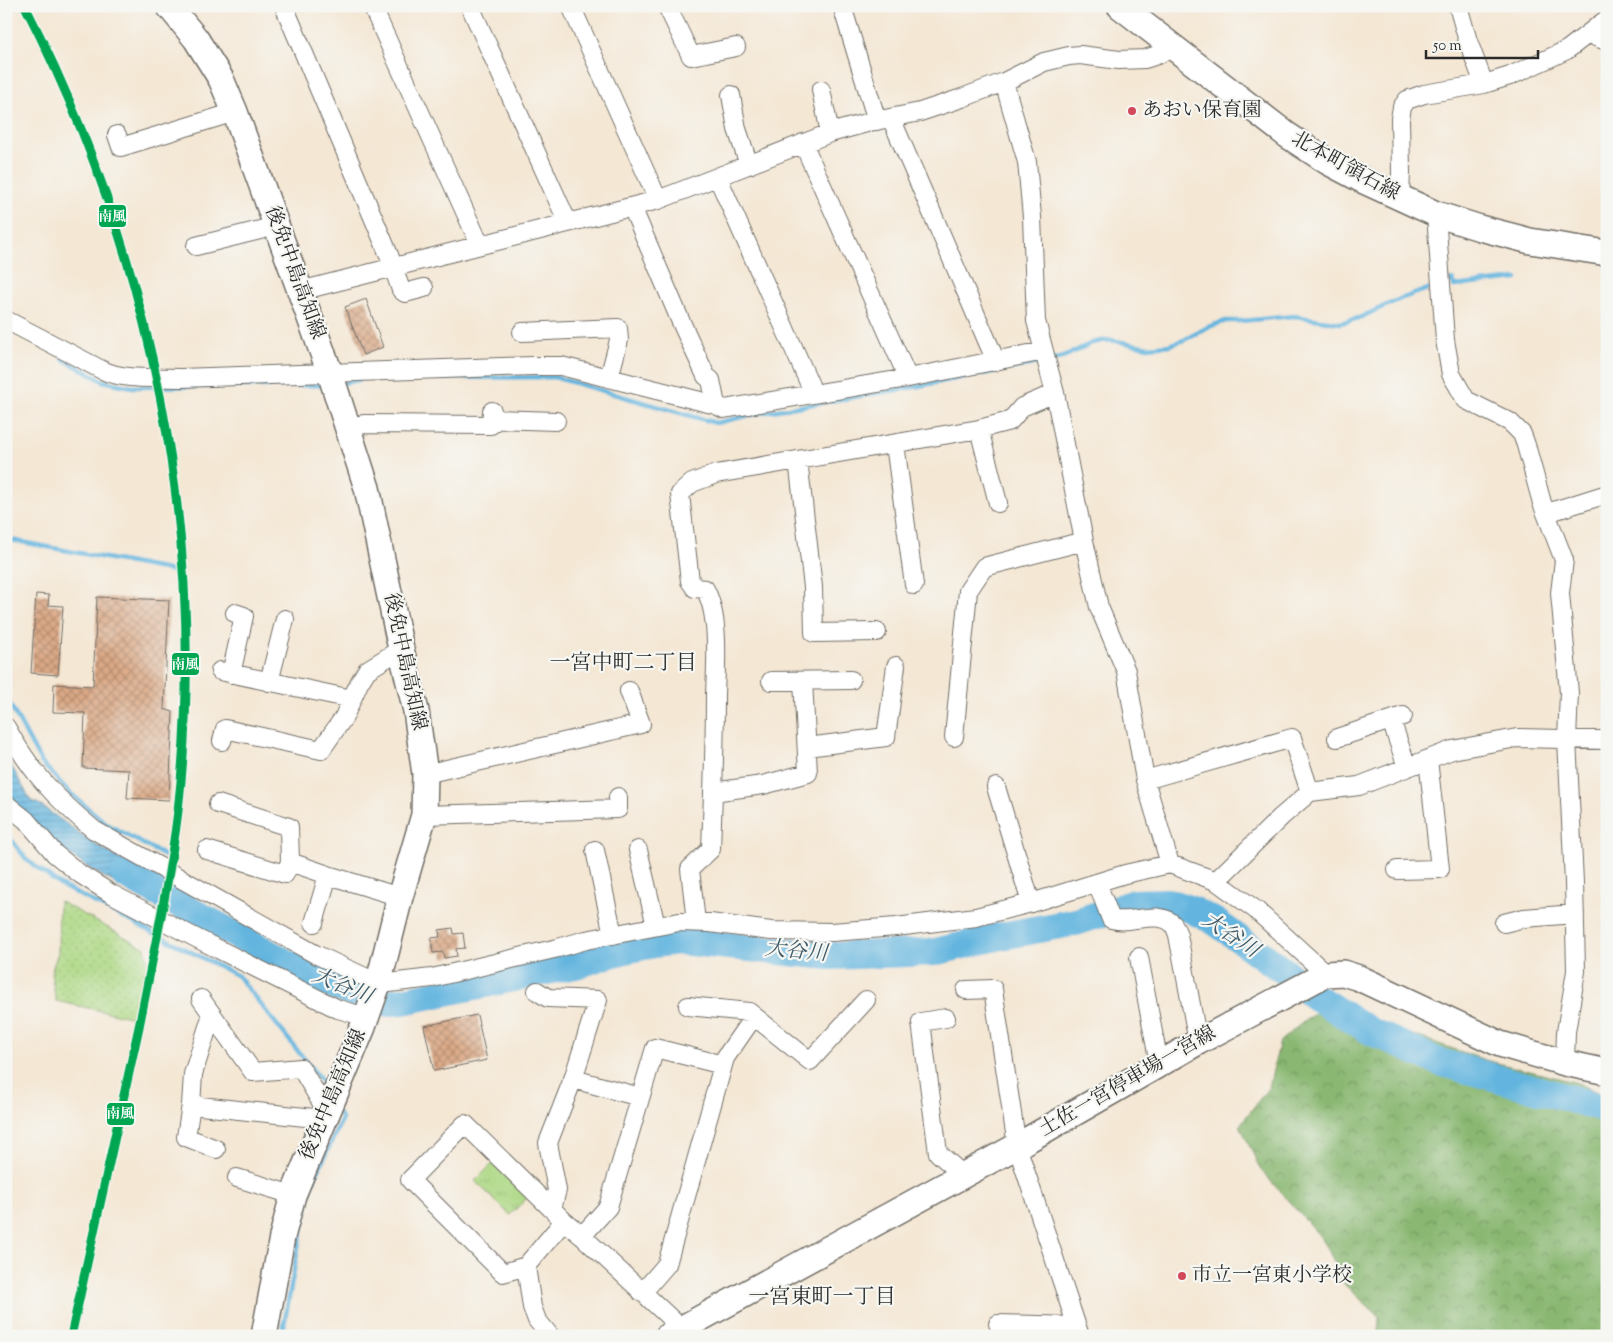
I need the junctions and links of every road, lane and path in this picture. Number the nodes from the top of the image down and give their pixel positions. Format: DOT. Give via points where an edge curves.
graph roads {
  1 [pos="169,6"];
  2 [pos="284,6"];
  3 [pos="372,6"];
  4 [pos="470,6"];
  5 [pos="571,6"];
  6 [pos="667,6"];
  7 [pos="842,6"];
  8 [pos="1120,6"];
  9 [pos="1458,6"];
  10 [pos="1607,19"];
  11 [pos="1590,33"];
  12 [pos="1607,42"];
  13 [pos="1170,44"];
  14 [pos="736,47"];
  15 [pos="1004,82"];
  16 [pos="1484,84"];
  17 [pos="821,90"];
  18 [pos="731,95"];
  19 [pos="235,112"];
  20 [pos="884,120"];
  21 [pos="830,133"];
  22 [pos="116,135"];
  23 [pos="803,144"];
  24 [pos="749,165"];
  25 [pos="718,178"];
  26 [pos="1400,198"];
  27 [pos="658,200"];
  28 [pos="632,207"];
  29 [pos="1436,214"];
  30 [pos="568,223"];
  31 [pos="276,226"];
  32 [pos="480,245"];
  33 [pos="196,246"];
  34 [pos="1607,253"];
  35 [pos="393,267"];
  36 [pos="424,288"];
  37 [pos="300,292"];
  38 [pos="7,320"];
  39 [pos="522,332"];
  40 [pos="1046,357"];
  41 [pos="994,362"];
  42 [pos="609,378"];
  43 [pos="908,378"];
  44 [pos="333,381"];
  45 [pos="1055,393"];
  46 [pos="812,394"];
  47 [pos="716,405"];
  48 [pos="556,421"];
  49 [pos="349,428"];
  50 [pos="979,429"];
  51 [pos="895,444"];
  52 [pos="798,460"];
  53 [pos="1607,494"];
  54 [pos="998,503"];
  55 [pos="1547,513"];
  56 [pos="1084,540"];
  57 [pos="914,585"];
  58 [pos="235,613"];
  59 [pos="285,619"];
  60 [pos="877,632"];
  61 [pos="401,649"];
  62 [pos="896,666"];
  63 [pos="851,680"];
  64 [pos="771,681"];
  65 [pos="803,681"];
  66 [pos="269,682"];
  67 [pos="629,691"];
  68 [pos="352,699"];
  69 [pos="6,726"];
  70 [pos="954,737"];
  71 [pos="1337,738"];
  72 [pos="1567,738"];
  73 [pos="1607,740"];
  74 [pos="222,741"];
  75 [pos="806,747"];
  76 [pos="1428,759"];
  77 [pos="1407,767"];
  78 [pos="426,774"];
  79 [pos="1145,780"];
  80 [pos="996,787"];
  81 [pos="714,792"];
  82 [pos="1310,792"];
  83 [pos="618,796"];
  84 [pos="6,804"];
  85 [pos="218,804"];
  86 [pos="424,815"];
  87 [pos="207,850"];
  88 [pos="595,850"];
  89 [pos="638,850"];
  90 [pos="290,862"];
  91 [pos="1170,864"];
  92 [pos="1397,870"];
  93 [pos="328,875"];
  94 [pos="1216,881"];
  95 [pos="1097,883"];
  96 [pos="400,897"];
  97 [pos="1030,904"];
  98 [pos="1575,914"];
  99 [pos="314,922"];
  100 [pos="696,922"];
  101 [pos="1504,923"];
  102 [pos="656,926"];
  103 [pos="613,935"];
  104 [pos="1139,958"];
  105 [pos="1326,974"];
  106 [pos="378,985"];
  107 [pos="537,990"];
  108 [pos="966,990"];
  109 [pos="200,999"];
  110 [pos="866,1000"];
  111 [pos="688,1006"];
  112 [pos="212,1014"];
  113 [pos="754,1016"];
  114 [pos="366,1017"];
  115 [pos="946,1018"];
  116 [pos="1198,1042"];
  117 [pos="1564,1063"];
  118 [pos="1159,1064"];
  119 [pos="723,1066"];
  120 [pos="1607,1072"];
  121 [pos="573,1079"];
  122 [pos="640,1097"];
  123 [pos="192,1105"];
  124 [pos="325,1116"];
  125 [pos="1017,1146"];
  126 [pos="216,1149"];
  127 [pos="963,1175"];
  128 [pos="237,1178"];
  129 [pos="293,1194"];
  130 [pos="558,1215"];
  131 [pos="582,1236"];
  132 [pos="526,1266"];
  133 [pos="642,1293"];
  134 [pos="998,1324"];
  135 [pos="1078,1331"];
  136 [pos="674,1332"];
  137 [pos="264,1336"];
  138 [pos="550,1336"];
  1 -- 19 [label="main road, 後免中島高知線" via="196,39 221,79"];
  2 -- 35 [label="street"];
  3 -- 32 [label="street"];
  4 -- 30 [label="street"];
  5 -- 27 [label="street"];
  6 -- 14 [label="street" via="691,56"];
  7 -- 20 [label="street"];
  8 -- 13 [label="main road, 北本町領石線"];
  9 -- 16 [label="street"];
  10 -- 11 [label="street"];
  11 -- 12 [label="street"];
  11 -- 16 [label="street" via="1567,50"];
  13 -- 15 [label="street" via="1160,54 1145,59 1069,56 1044,62"];
  13 -- 26 [label="main road, 北本町領石線" via="1287,135 1328,162"];
  15 -- 20 [label="street" via="920,112"];
  15 -- 40 [label="street" via="1026,162 1032,217 1036,321"];
  16 -- 26 [label="street" via="1415,96 1402,106"];
  17 -- 21 [label="street"];
  18 -- 24 [label="street"];
  19 -- 22 [label="street" via="122,147"];
  19 -- 31 [label="main road, 後免中島高知線"];
  20 -- 21 [label="street"];
  20 -- 41 [label="street"];
  21 -- 23 [label="street"];
  23 -- 24 [label="street"];
  23 -- 43 [label="street"];
  24 -- 25 [label="street"];
  25 -- 27 [label="street"];
  25 -- 46 [label="street"];
  26 -- 29 [label="main road, 北本町領石線"];
  27 -- 28 [label="street"];
  28 -- 30 [label="street"];
  28 -- 47 [label="street" via="681,322 706,376 712,380"];
  29 -- 34 [label="main road, 北本町領石線" via="1530,241"];
  29 -- 55 [label="street" via="1445,340 1451,374 1466,400 1510,422 1522,434"];
  30 -- 32 [label="street"];
  31 -- 33 [label="street"];
  31 -- 37 [label="main road, 後免中島高知線"];
  32 -- 35 [label="street"];
  35 -- 36 [label="street" via="405,293"];
  35 -- 37 [label="street"];
  37 -- 44 [label="main road, 後免中島高知線"];
  38 -- 44 [label="street" via="111,375"];
  39 -- 42 [label="street" via="618,328 619,340"];
  40 -- 41 [label="street"];
  40 -- 45 [label="street"];
  41 -- 43 [label="street"];
  42 -- 44 [label="street" via="561,366 533,366"];
  42 -- 47 [label="street"];
  43 -- 46 [label="street"];
  44 -- 49 [label="main road, 後免中島高知線"];
  45 -- 50 [label="street" via="1022,407 1010,421"];
  45 -- 56 [label="street"];
  46 -- 47 [label="street" via="724,409"];
  48 -- 49 [label="street" via="492,415 491,425 364,424"];
  49 -- 61 [label="main road, 後免中島高知線" via="368,488"];
  50 -- 51 [label="street"];
  50 -- 54 [label="street"];
  51 -- 52 [label="street"];
  51 -- 57 [label="street"];
  52 -- 60 [label="street" via="813,587 814,633"];
  52 -- 81 [label="street" via="716,474 692,483 680,494 690,581 695,588 705,589 710,598 716,639"];
  53 -- 55 [label="street"];
  55 -- 72 [label="street" via="1564,560 1560,593 1569,693"];
  56 -- 70 [label="street" via="984,566 968,591"];
  56 -- 79 [label="street" via="1099,607 1126,672"];
  58 -- 66 [label="street" via="244,616 226,672"];
  59 -- 66 [label="street"];
  61 -- 68 [label="street" via="367,670"];
  61 -- 78 [label="main road, 後免中島高知線" via="416,711"];
  62 -- 75 [label="street" via="886,737"];
  63 -- 65 [label="street"];
  64 -- 65 [label="street"];
  65 -- 75 [label="street"];
  66 -- 68 [label="street"];
  67 -- 78 [label="street" via="641,724"];
  68 -- 74 [label="street" via="344,717 321,750 225,729"];
  69 -- 106 [label="street" via="46,787 94,830 315,954"];
  71 -- 77 [label="street" via="1397,718"];
  72 -- 73 [label="street"];
  72 -- 76 [label="street" via="1517,738 1452,750"];
  72 -- 98 [label="street"];
  75 -- 81 [label="street" via="808,773 763,785"];
  76 -- 77 [label="street"];
  76 -- 92 [label="street" via="1440,869"];
  77 -- 82 [label="street" via="1359,786"];
  78 -- 86 [label="main road, 後免中島高知線"];
  79 -- 82 [label="street" via="1292,738"];
  79 -- 91 [label="street"];
  80 -- 97 [label="street"];
  81 -- 100 [label="street" via="711,849 690,869"];
  82 -- 94 [label="street" via="1281,816"];
  83 -- 86 [label="street" via="618,809"];
  84 -- 114 [label="street" via="26,820 55,854 110,893 338,1009"];
  85 -- 90 [label="street" via="289,827"];
  86 -- 96 [label="main road, 後免中島高知線"];
  87 -- 90 [label="street" via="285,874"];
  88 -- 103 [label="street"];
  89 -- 102 [label="street"];
  90 -- 93 [label="street"];
  91 -- 94 [label="street"];
  91 -- 95 [label="street"];
  93 -- 96 [label="street"];
  93 -- 99 [label="street"];
  94 -- 105 [label="street" via="1256,910"];
  95 -- 97 [label="street"];
  95 -- 116 [label="street" via="1111,919 1120,922 1154,917 1174,925"];
  96 -- 106 [label="main road, 後免中島高知線"];
  97 -- 100 [label="street" via="976,917 832,932 771,931"];
  98 -- 101 [label="street"];
  98 -- 117 [label="street" via="1576,972"];
  100 -- 102 [label="street"];
  102 -- 103 [label="street"];
  103 -- 106 [label="street" via="432,978"];
  104 -- 118 [label="street"];
  105 -- 116 [label="main road, 土佐一宮停車場一宮線"];
  105 -- 117 [label="main road" via="1343,973 1359,978 1500,1044"];
  106 -- 114 [label="main road, 後免中島高知線"];
  107 -- 121 [label="street" via="548,998 598,1000"];
  108 -- 125 [label="street" via="993,989"];
  109 -- 112 [label="street"];
  110 -- 113 [label="street" via="810,1061"];
  111 -- 113 [label="street" via="749,1012"];
  112 -- 123 [label="street" via="193,1074"];
  112 -- 124 [label="street" via="253,1072 301,1068"];
  113 -- 119 [label="street" via="725,1058"];
  114 -- 124 [label="main road, 後免中島高知線"];
  115 -- 127 [label="street" via="920,1022 938,1153"];
  116 -- 118 [label="main road, 土佐一宮停車場一宮線"];
  117 -- 120 [label="main road"];
  118 -- 125 [label="main road, 土佐一宮停車場一宮線"];
  119 -- 122 [label="street" via="655,1048"];
  119 -- 133 [label="street" via="667,1264"];
  121 -- 122 [label="street"];
  121 -- 130 [label="street" via="548,1143"];
  122 -- 131 [label="street" via="608,1207"];
  123 -- 124 [label="street"];
  123 -- 126 [label="street" via="186,1137"];
  124 -- 129 [label="main road, 後免中島高知線"];
  125 -- 127 [label="main road, 土佐一宮停車場一宮線"];
  125 -- 135 [label="street"];
  127 -- 136 [label="main road, 土佐一宮停車場一宮線"];
  128 -- 129 [label="street"];
  129 -- 137 [label="main road, 後免中島高知線"];
  130 -- 131 [label="street"];
  130 -- 132 [label="street"];
  130 -- 132 [label="street" via="465,1124 410,1180 503,1273"];
  131 -- 133 [label="street"];
  132 -- 138 [label="street" via="532,1307 537,1320"];
  133 -- 136 [label="street"];
  134 -- 135 [label="street"];
}
